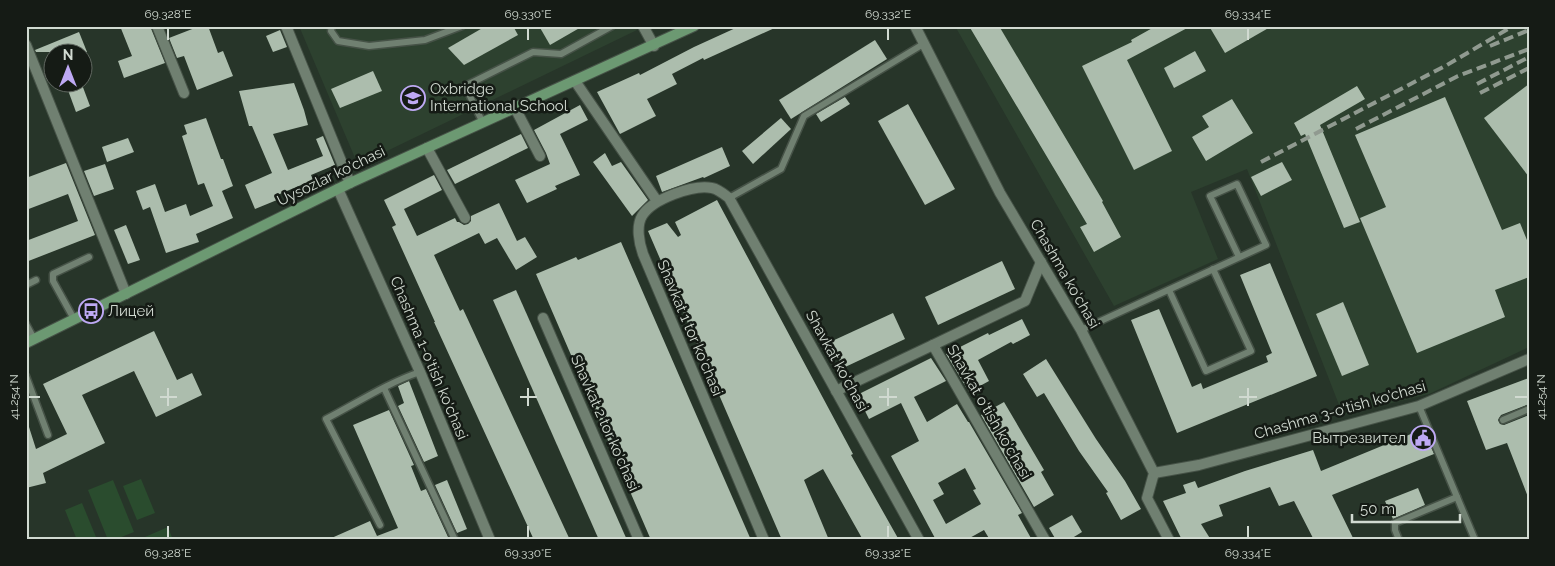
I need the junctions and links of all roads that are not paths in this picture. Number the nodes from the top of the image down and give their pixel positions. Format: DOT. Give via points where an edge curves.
graph roads {
  1 [pos="158,26"];
  2 [pos="286,26"];
  3 [pos="332,26"];
  4 [pos="462,26"];
  5 [pos="612,26"];
  6 [pos="643,26"];
  7 [pos="694,26"];
  8 [pos="915,26"];
  9 [pos="925,43"];
  10 [pos="26,45"];
  11 [pos="654,46"];
  12 [pos="575,81"];
  13 [pos="184,93"];
  14 [pos="515,108"];
  15 [pos="483,123"];
  16 [pos="427,148"];
  17 [pos="540,156"];
  18 [pos="350,183"];
  19 [pos="338,189"];
  20 [pos="729,198"];
  21 [pos="658,201"];
  22 [pos="465,218"];
  23 [pos="89,257"];
  24 [pos="1239,257"];
  25 [pos="1041,262"];
  26 [pos="1213,269"];
  27 [pos="36,280"];
  28 [pos="26,285"];
  29 [pos="1169,290"];
  30 [pos="126,294"];
  31 [pos="542,318"];
  32 [pos="74,319"];
  33 [pos="26,324"];
  34 [pos="1081,330"];
  35 [pos="30,341"];
  36 [pos="933,345"];
  37 [pos="1529,359"];
  38 [pos="420,372"];
  39 [pos="26,376"];
  40 [pos="384,388"];
  41 [pos="836,391"];
  42 [pos="1420,406"];
  43 [pos="1529,408"];
  44 [pos="1503,420"];
  45 [pos="48,435"];
  46 [pos="1154,473"];
  47 [pos="1457,497"];
  48 [pos="380,524"];
  49 [pos="455,540"];
  50 [pos="490,540"];
  51 [pos="639,540"];
  52 [pos="764,540"];
  53 [pos="919,540"];
  54 [pos="1045,540"];
  55 [pos="1168,540"];
  56 [pos="1399,540"];
  57 [pos="1474,540"];
  1 -- 13 [label="street"];
  2 -- 18 [label="street"];
  3 -- 4 [label="lane" via="331,31 338,41 369,46 425,40"];
  5 -- 15 [label="lane" via="561,54 533,52 465,86"];
  6 -- 11 [label="street"];
  7 -- 11 [label="main road, Uysozlar ko'chasi"];
  8 -- 9 [label="street, Chashma ko'chasi"];
  9 -- 20 [label="lane" via="804,116 781,169"];
  9 -- 25 [label="street, Chashma ko'chasi" via="1000,193"];
  10 -- 30 [label="street"];
  11 -- 12 [label="main road, Uysozlar ko'chasi"];
  12 -- 14 [label="main road, Uysozlar ko'chasi"];
  12 -- 21 [label="street"];
  14 -- 15 [label="main road, Uysozlar ko'chasi"];
  14 -- 17 [label="street"];
  15 -- 16 [label="main road, Uysozlar ko'chasi"];
  16 -- 18 [label="main road, Uysozlar ko'chasi"];
  16 -- 22 [label="street"];
  18 -- 19 [label="main road, Uysozlar ko'chasi"];
  19 -- 30 [label="main road, Uysozlar ko'chasi"];
  19 -- 38 [label="street, Chashma 1-o'tish ko'chasi"];
  20 -- 21 [label="street, Shavkat 1 tor ko'chasi" via="714,188 701,187"];
  20 -- 41 [label="street, Shavkat ko'chasi"];
  21 -- 52 [label="street, Shavkat 1 tor ko'chasi" via="642,216 639,224 642,254"];
  23 -- 32 [label="lane" via="53,274"];
  24 -- 24 [label="lane" via="1266,245 1237,184 1210,196"];
  24 -- 26 [label="lane"];
  25 -- 34 [label="street, Chashma ko'chasi"];
  25 -- 36 [label="street, Shavkat o'tish ko'chasi" via="1024,301"];
  26 -- 29 [label="lane"];
  26 -- 29 [label="lane" via="1251,351 1206,372"];
  27 -- 28 [label="lane"];
  29 -- 34 [label="lane"];
  30 -- 32 [label="main road, Uysozlar ko'chasi"];
  31 -- 51 [label="street, Shavkat 2 tor ko'chasi"];
  32 -- 35 [label="main road, Uysozlar ko'chasi"];
  33 -- 35 [label="lane"];
  34 -- 46 [label="street, Chashma ko'chasi"];
  36 -- 41 [label="street"];
  36 -- 54 [label="street, Shavkat o'tish ko'chasi"];
  37 -- 42 [label="street, Chashma 3-o'tish ko'chasi"];
  38 -- 40 [label="lane"];
  38 -- 50 [label="street, Chashma 1-o'tish ko'chasi"];
  39 -- 45 [label="lane"];
  40 -- 48 [label="lane" via="326,419"];
  40 -- 49 [label="lane"];
  41 -- 53 [label="street, Shavkat ko'chasi"];
  42 -- 46 [label="street, Chashma 3-o'tish ko'chasi" via="1199,465"];
  42 -- 47 [label="lane"];
  43 -- 44 [label="lane"];
  46 -- 55 [label="street" via="1147,498"];
  47 -- 56 [label="lane" via="1395,523"];
  47 -- 57 [label="lane"];
}
